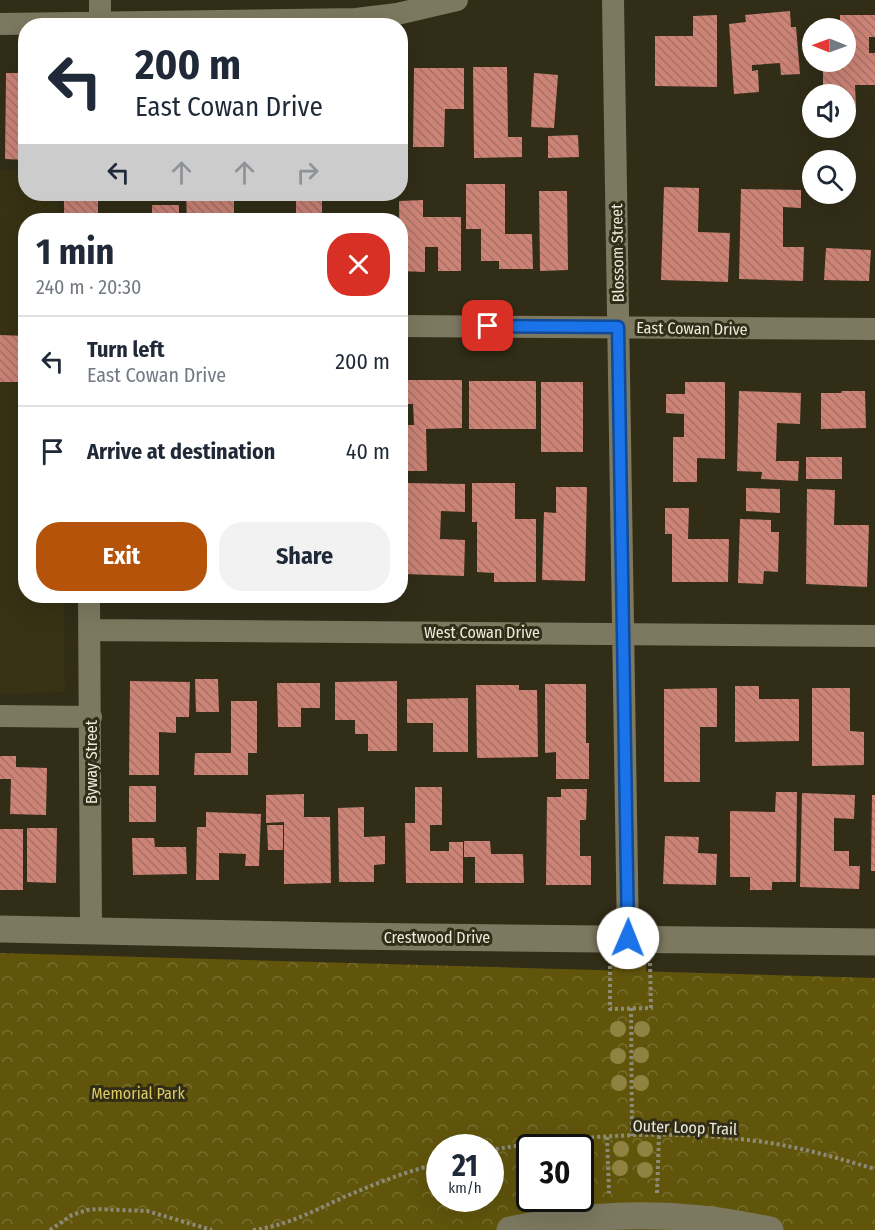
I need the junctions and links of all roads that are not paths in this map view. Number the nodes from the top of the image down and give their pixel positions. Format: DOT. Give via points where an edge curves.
graph roads {
  1 [pos="457,0"];
  2 [pos="613,0"];
  3 [pos="356,9"];
  4 [pos="100,11"];
  5 [pos="46,18"];
  6 [pos="18,22"];
  7 [pos="0,24"];
  8 [pos="408,326"];
  9 [pos="618,327"];
  10 [pos="875,329"];
  11 [pos="90,603"];
  12 [pos="90,630"];
  13 [pos="624,633"];
  14 [pos="875,636"];
  15 [pos="0,716"];
  16 [pos="91,717"];
  17 [pos="0,929"];
  18 [pos="91,929"];
  19 [pos="629,938"];
  20 [pos="875,942"];
  21 [pos="510,1230"];
  22 [pos="770,1230"];
  1 -- 3 [label="street" via="397,14"];
  2 -- 9 [label="street, Blossom Street"];
  3 -- 4 [label="street"];
  4 -- 5 [label="street"];
  6 -- 7 [label="street"];
  8 -- 9 [label="street, East Cowan Drive"];
  9 -- 10 [label="street, East Cowan Drive"];
  9 -- 13 [label="street, Blossom Street"];
  11 -- 12 [label="street, Byway Street"];
  12 -- 13 [label="street, West Cowan Drive"];
  12 -- 16 [label="street, Byway Street"];
  13 -- 14 [label="street, West Cowan Drive"];
  13 -- 19 [label="street, Blossom Street"];
  15 -- 16 [label="street"];
  16 -- 18 [label="street, Byway Street"];
  17 -- 18 [label="street, Crestwood Drive"];
  18 -- 19 [label="street, Crestwood Drive" via="328,936"];
  19 -- 20 [label="street, Crestwood Drive"];
  21 -- 22 [label="street" via="571,1221 657,1217 702,1219"];
}
